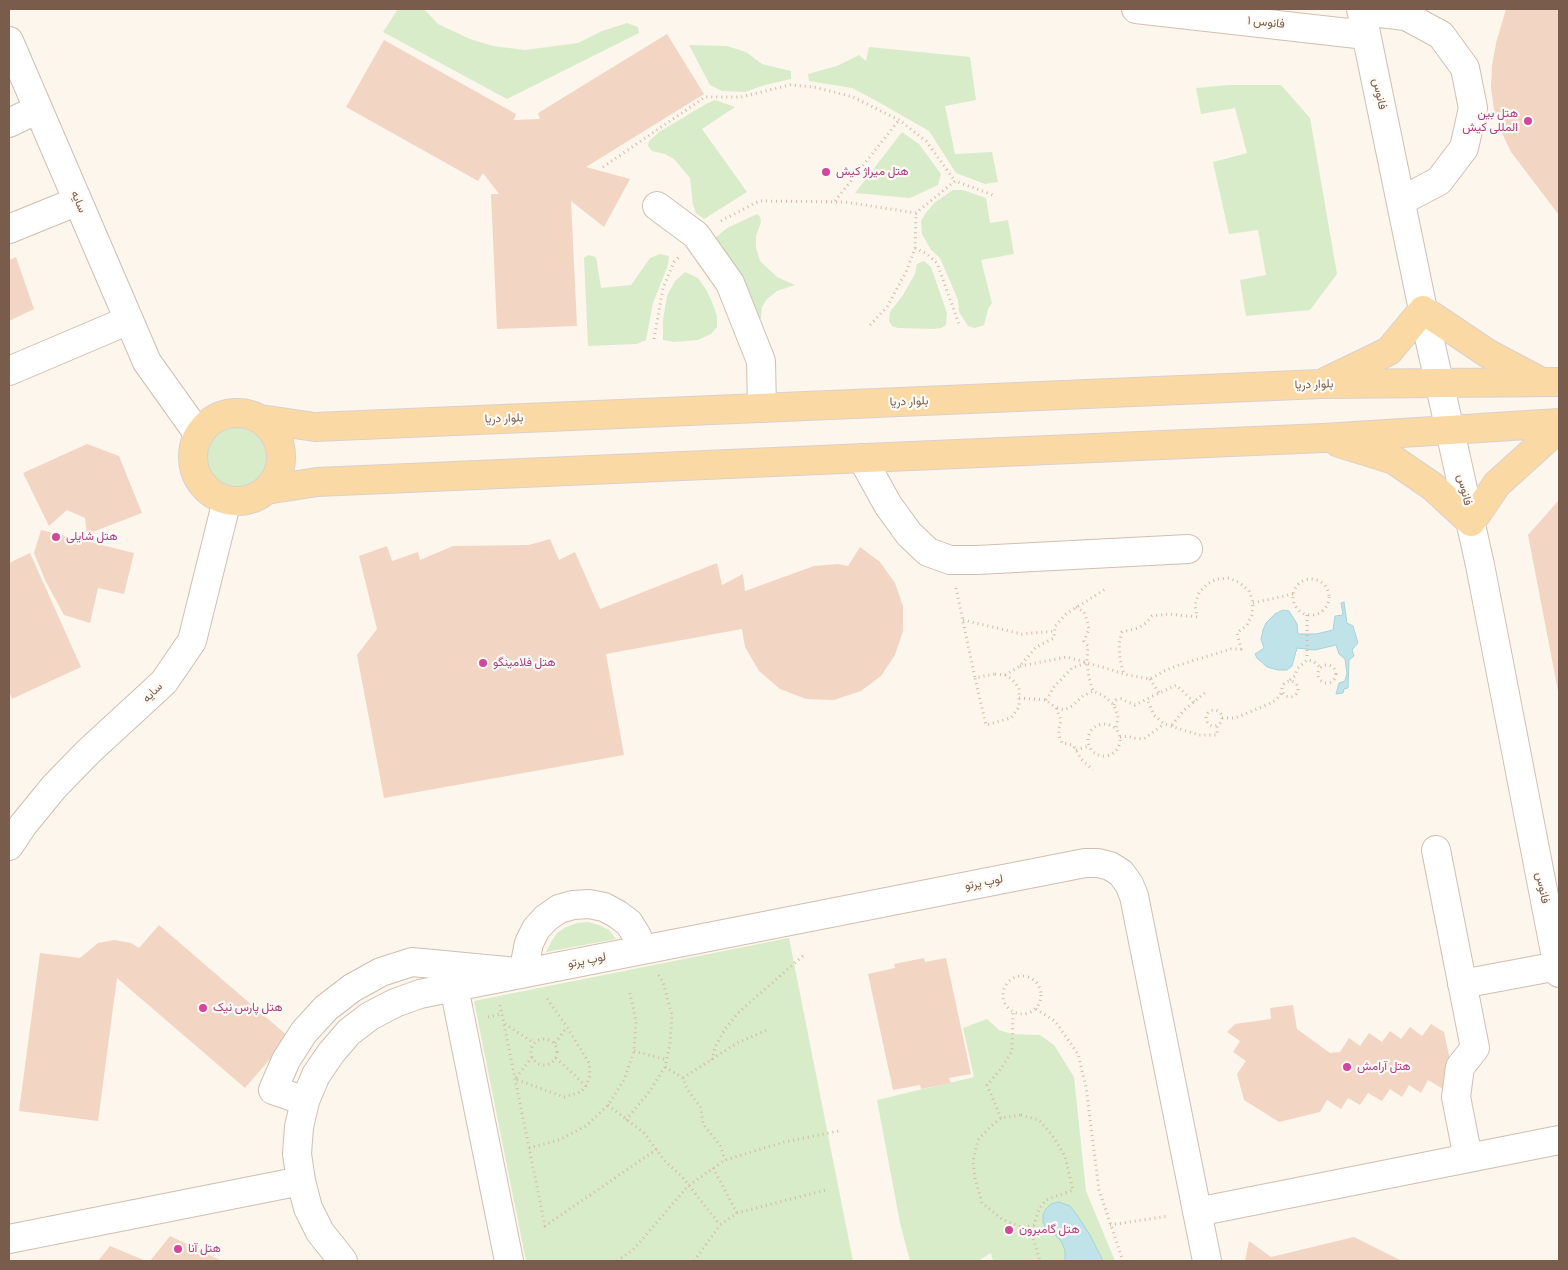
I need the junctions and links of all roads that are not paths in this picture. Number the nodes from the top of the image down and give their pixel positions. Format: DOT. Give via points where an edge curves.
graph roads {
  1 [pos="1136,9"];
  2 [pos="1363,18"];
  3 [pos="9,41"];
  4 [pos="38,109"];
  5 [pos="9,123"];
  6 [pos="78,200"];
  7 [pos="1401,202"];
  8 [pos="656,206"];
  9 [pos="9,229"];
  10 [pos="1423,310"];
  11 [pos="129,320"];
  12 [pos="9,371"];
  13 [pos="1551,382"];
  14 [pos="1439,383"];
  15 [pos="1321,384"];
  16 [pos="762,408"];
  17 [pos="260,419"];
  18 [pos="1559,423"];
  19 [pos="1559,428"];
  20 [pos="1450,430"];
  21 [pos="199,435"];
  22 [pos="1323,438"];
  23 [pos="862,458"];
  24 [pos="266,490"];
  25 [pos="227,500"];
  26 [pos="1471,522"];
  27 [pos="1188,549"];
  28 [pos="9,846"];
  29 [pos="1436,850"];
  30 [pos="642,950"];
  31 [pos="1559,970"];
  32 [pos="527,973"];
  33 [pos="1462,984"];
  34 [pos="454,987"];
  35 [pos="305,1100"];
  36 [pos="1559,1140"];
  37 [pos="1468,1158"];
  38 [pos="301,1181"];
  39 [pos="1197,1212"];
  40 [pos="9,1239"];
  41 [pos="343,1261"];
  42 [pos="509,1261"];
  43 [pos="1207,1261"];
  1 -- 2 [label="street, فانوس ۱"];
  2 -- 7 [label="street, فانوس"];
  2 -- 7 [label="street, فانوس ۱" via="1406,16 1441,36 1465,68 1474,108 1464,148 1439,181"];
  3 -- 4 [label="street, سایه"];
  4 -- 5 [label="street"];
  4 -- 6 [label="street, سایه"];
  6 -- 9 [label="street"];
  6 -- 11 [label="street, سایه"];
  7 -- 10 [label="street, فانوس"];
  8 -- 16 [label="street" via="696,235 730,283 761,361"];
  10 -- 13 [label="main road" via="1487,353"];
  10 -- 14 [label="street, فانوس"];
  10 -- 15 [label="main road" via="1389,351"];
  11 -- 12 [label="street"];
  11 -- 21 [label="street, سایه" via="147,362"];
  13 -- 14 [label="main road, بلوار دریا"];
  14 -- 15 [label="main road, بلوار دریا"];
  14 -- 20 [label="street, فانوس"];
  15 -- 16 [label="main road, بلوار دریا"];
  16 -- 17 [label="main road, بلوار دریا" via="315,427"];
  17 -- 21 [label="main road" via="233,413 208,424"];
  17 -- 24 [label="main road" via="278,440 281,453 275,480"];
  18 -- 20 [label="main road"];
  19 -- 26 [label="main road" via="1497,484"];
  20 -- 22 [label="main road"];
  20 -- 26 [label="street, فانوس"];
  21 -- 25 [label="main road" via="194,448 196,474 214,495"];
  22 -- 23 [label="main road"];
  22 -- 26 [label="main road" via="1394,460 1432,486"];
  23 -- 24 [label="main road" via="318,482"];
  23 -- 27 [label="street" via="888,505 909,534 928,552 950,560"];
  24 -- 25 [label="main road" via="254,498"];
  25 -- 28 [label="street, سایه" via="192,640 164,682 54,787"];
  26 -- 31 [label="street, فانوس"];
  29 -- 33 [label="street"];
  30 -- 32 [label="street, لوپ پرتو"];
  30 -- 32 [label="street" via="629,923 617,914 604,907 573,905 546,918 536,929 529,943"];
  30 -- 39 [label="street, لوپ پرتو" via="1085,863 1110,866 1121,873 1134,896"];
  31 -- 33 [label="street"];
  32 -- 34 [label="street, لوپ پرتو"];
  32 -- 35 [label="street" via="412,962 381,972 352,988 326,1008 304,1032 286,1060 273,1090"];
  33 -- 37 [label="street" via="1475,1048 1460,1067 1456,1097"];
  34 -- 35 [label="street, لوپ پرتو" via="420,994 370,1016 349,1032 331,1053"];
  34 -- 42 [label="street"];
  35 -- 38 [label="street, لوپ پرتو" via="298,1145"];
  36 -- 37 [label="street"];
  37 -- 39 [label="street"];
  38 -- 40 [label="street"];
  38 -- 41 [label="street, لوپ پرتو" via="308,1208 320,1232"];
  39 -- 43 [label="street, لوپ پرتو"];
}
